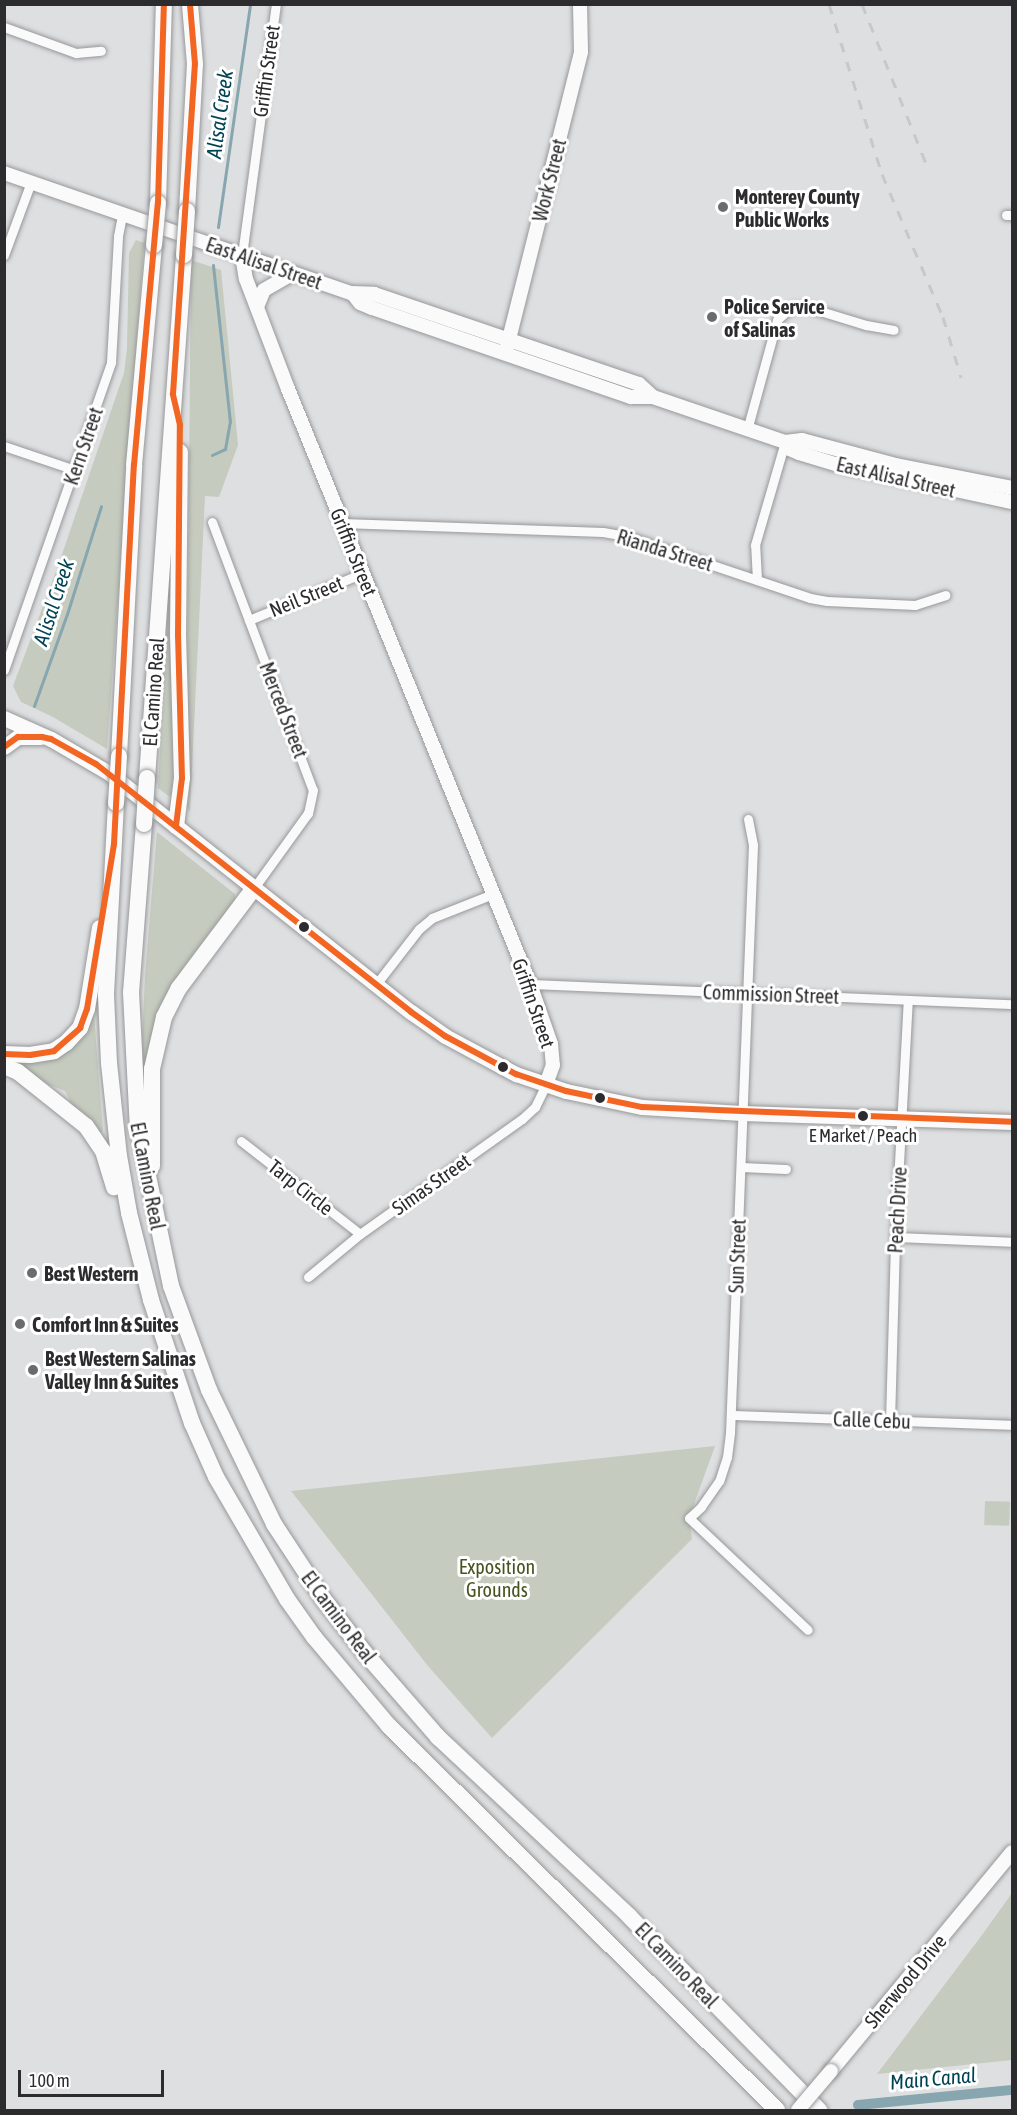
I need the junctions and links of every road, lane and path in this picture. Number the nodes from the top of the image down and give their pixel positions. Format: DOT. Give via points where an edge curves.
graph roads {
  1 [pos="154,4"];
  2 [pos="164,4"];
  3 [pos="190,4"];
  4 [pos="202,4"];
  5 [pos="276,4"];
  6 [pos="580,4"];
  7 [pos="4,27"];
  8 [pos="101,51"];
  9 [pos="195,64"];
  10 [pos="163,66"];
  11 [pos="4,173"];
  12 [pos="31,182"];
  13 [pos="123,215"];
  14 [pos="4,255"];
  15 [pos="242,255"];
  16 [pos="294,273"];
  17 [pos="353,294"];
  18 [pos="256,308"];
  19 [pos="894,330"];
  20 [pos="509,339"];
  21 [pos="506,354"];
  22 [pos="173,394"];
  23 [pos="653,397"];
  24 [pos="747,430"];
  25 [pos="784,442"];
  26 [pos="4,446"];
  27 [pos="75,470"];
  28 [pos="1012,488"];
  29 [pos="1012,502"];
  30 [pos="212,522"];
  31 [pos="342,523"];
  32 [pos="363,573"];
  33 [pos="757,580"];
  34 [pos="945,595"];
  35 [pos="249,620"];
  36 [pos="4,670"];
  37 [pos="4,718"];
  38 [pos="51,739"];
  39 [pos="4,747"];
  40 [pos="748,819"];
  41 [pos="177,826"];
  42 [pos="114,844"];
  43 [pos="254,888"];
  44 [pos="493,894"];
  45 [pos="377,983"];
  46 [pos="530,984"];
  47 [pos="748,993"];
  48 [pos="908,1000"];
  49 [pos="1012,1004"];
  50 [pos="4,1054"];
  51 [pos="4,1066"];
  52 [pos="546,1084"];
  53 [pos="742,1113"];
  54 [pos="902,1119"];
  55 [pos="1012,1122"];
  56 [pos="241,1141"];
  57 [pos="741,1167"];
  58 [pos="786,1169"];
  59 [pos="152,1197"];
  60 [pos="360,1234"];
  61 [pos="895,1237"];
  62 [pos="1012,1242"];
  63 [pos="137,1250"];
  64 [pos="308,1277"];
  65 [pos="731,1415"];
  66 [pos="890,1421"];
  67 [pos="1012,1425"];
  68 [pos="808,1630"];
  69 [pos="1012,1852"];
  70 [pos="628,1916"];
  71 [pos="777,2110"];
  72 [pos="798,2110"];
  73 [pos="819,2110"];
  74 [pos="833,2110"];
  1 -- 10 [label="highway"];
  2 -- 10 [label="highway, El Camino Real"];
  3 -- 9 [label="highway, El Camino Real"];
  4 -- 9 [label="highway"];
  5 -- 15 [label="street, Griffin Street"];
  6 -- 20 [label="main road, Work Street" via="581,52"];
  7 -- 8 [label="street" via="76,53"];
  9 -- 22 [label="highway, El Camino Real, bridge"];
  10 -- 42 [label="highway, El Camino Real, bridge" via="158,203 134,465"];
  11 -- 12 [label="main road, East Alisal Street"];
  12 -- 13 [label="main road, East Alisal Street"];
  12 -- 14 [label="street"];
  13 -- 15 [label="main road, East Alisal Street"];
  13 -- 27 [label="street, Kern Street" via="118,236 111,362"];
  15 -- 16 [label="main road, East Alisal Street"];
  15 -- 18 [label="main road, Griffin Street"];
  16 -- 17 [label="main road, East Alisal Street"];
  16 -- 18 [label="main road" via="264,290"];
  17 -- 20 [label="main road, East Alisal Street" via="374,294"];
  17 -- 21 [label="main road, East Alisal Street" via="360,303 372,308"];
  18 -- 31 [label="main road, Griffin Street"];
  19 -- 24 [label="street" via="807,307 790,308 777,320"];
  20 -- 21 [label="main road, Work Street"];
  20 -- 23 [label="main road, East Alisal Street" via="639,384"];
  21 -- 23 [label="main road, East Alisal Street" via="631,397"];
  22 -- 41 [label="highway" via="180,425 178,636 182,778"];
  22 -- 59 [label="highway, El Camino Real, bridge" via="131,992 138,1128"];
  23 -- 24 [label="main road, East Alisal Street"];
  24 -- 25 [label="main road, East Alisal Street"];
  25 -- 28 [label="main road, East Alisal Street" via="802,440 896,465"];
  25 -- 29 [label="main road, East Alisal Street" via="799,453 836,464"];
  25 -- 33 [label="street" via="755,545"];
  26 -- 27 [label="street"];
  27 -- 36 [label="street, Kern Street"];
  30 -- 35 [label="street, Merced Street"];
  31 -- 32 [label="main road, Griffin Street"];
  31 -- 33 [label="street, Rianda Street" via="603,532"];
  32 -- 35 [label="street, Neil Street"];
  32 -- 44 [label="main road, Griffin Street"];
  33 -- 34 [label="street, Rianda Street" via="828,601 915,604"];
  35 -- 43 [label="street, Merced Street" via="313,790 308,813"];
  37 -- 38 [label="main road"];
  38 -- 39 [label="main road" via="18,737"];
  38 -- 41 [label="main road" via="109,773"];
  40 -- 47 [label="street, Sun Street" via="753,845"];
  41 -- 43 [label="main road"];
  42 -- 50 [label="highway" via="87,1009 80,1028 54,1051 38,1055"];
  42 -- 63 [label="highway, El Camino Real" via="106,995 109,1062 119,1156"];
  43 -- 45 [label="main road"];
  43 -- 59 [label="highway" via="179,987 158,1033 152,1069"];
  44 -- 45 [label="street" via="432,918"];
  44 -- 46 [label="main road, Griffin Street"];
  45 -- 52 [label="main road" via="445,1036 493,1063"];
  46 -- 47 [label="street, Commission Street"];
  46 -- 52 [label="main road, Griffin Street" via="551,1044 553,1065"];
  47 -- 48 [label="street, Commission Street"];
  47 -- 53 [label="street, Sun Street"];
  48 -- 49 [label="street, Commission Street"];
  48 -- 54 [label="street, Peach Drive"];
  51 -- 63 [label="highway" via="28,1079 92,1133 103,1151 123,1221"];
  52 -- 53 [label="main road" via="642,1107"];
  52 -- 60 [label="street, Simas Street" via="535,1107 522,1119"];
  53 -- 54 [label="main road"];
  53 -- 57 [label="street, Sun Street"];
  54 -- 55 [label="main road"];
  54 -- 61 [label="street, Peach Drive"];
  56 -- 60 [label="street, Tarp Circle"];
  57 -- 58 [label="street"];
  57 -- 65 [label="street, Sun Street"];
  59 -- 70 [label="highway, El Camino Real" via="169,1279 209,1390 274,1524 297,1560 364,1652 438,1737"];
  60 -- 64 [label="street, Simas Street"];
  61 -- 62 [label="street"];
  61 -- 66 [label="street, Peach Drive"];
  63 -- 71 [label="highway, El Camino Real" via="192,1423 237,1516 314,1637 389,1726"];
  65 -- 66 [label="street, Calle Cebu"];
  65 -- 68 [label="street, Sun Street" via="727,1457 719,1481 689,1518"];
  66 -- 67 [label="street, Calle Cebu"];
  69 -- 72 [label="main road, Sherwood Drive, bridge"];
  70 -- 73 [label="highway, El Camino Real"];
  70 -- 74 [label="highway"];
}
